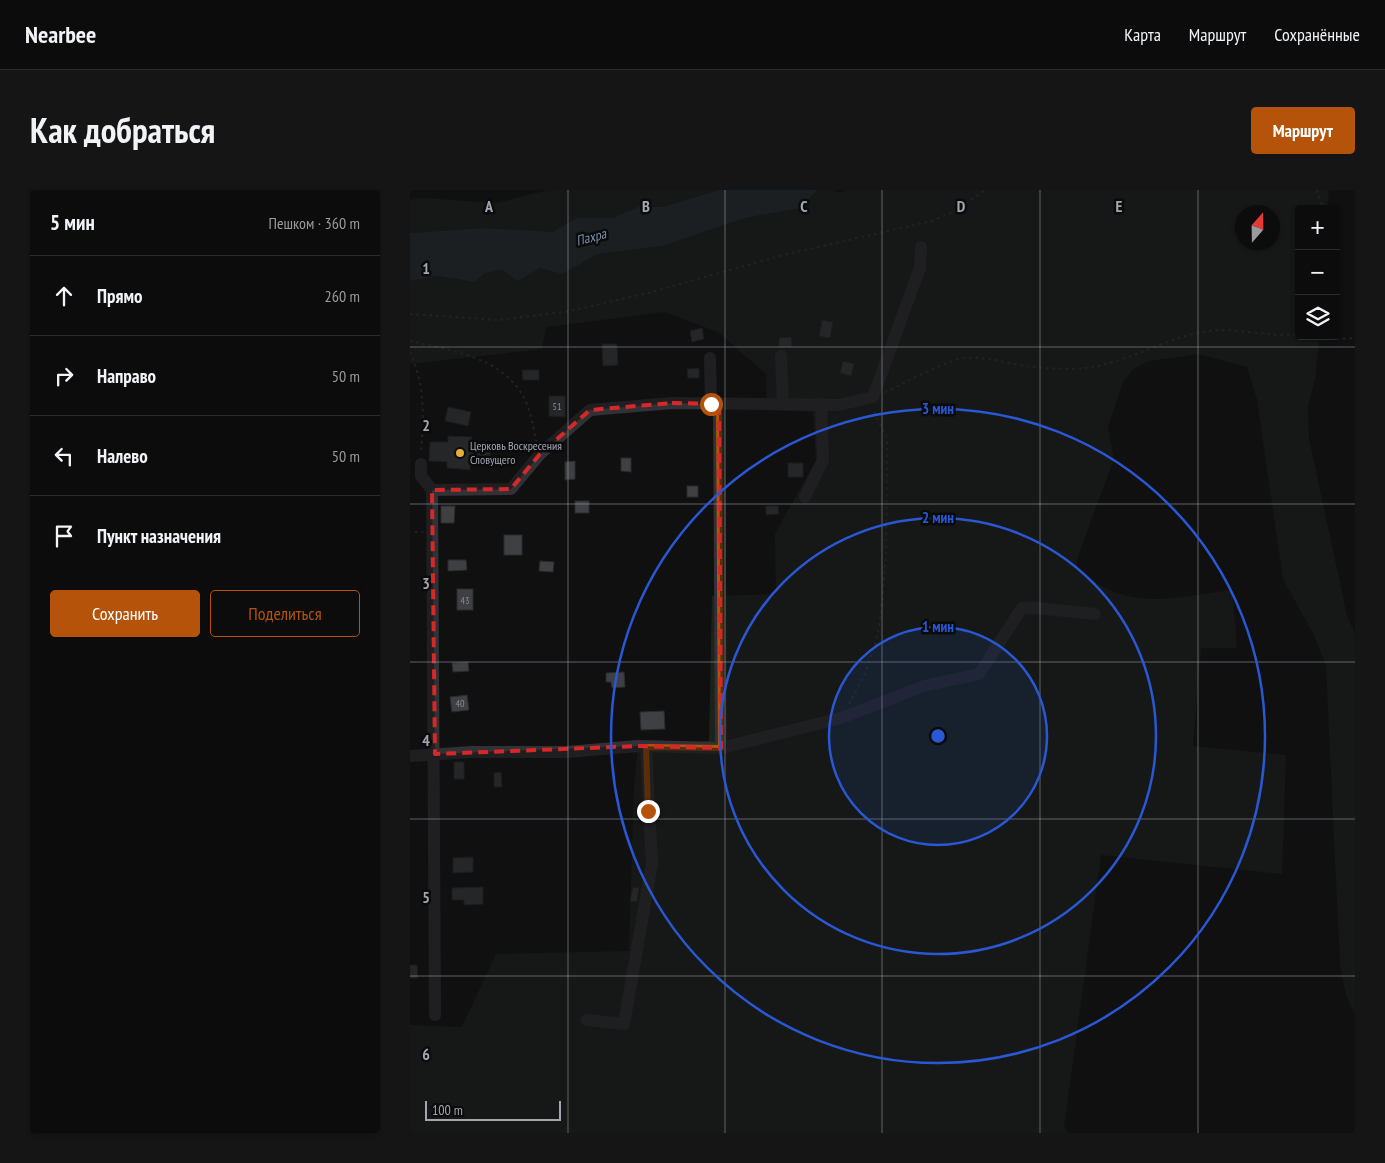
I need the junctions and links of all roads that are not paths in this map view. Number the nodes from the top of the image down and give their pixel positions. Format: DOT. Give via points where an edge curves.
graph roads {
  1 [pos="922,247"];
  2 [pos="781,356"];
  3 [pos="710,358"];
  4 [pos="783,403"];
  5 [pos="715,404"];
  6 [pos="821,404"];
  7 [pos="421,464"];
  8 [pos="432,490"];
  9 [pos="805,497"];
  10 [pos="1095,614"];
  11 [pos="646,747"];
  12 [pos="721,748"];
  13 [pos="435,754"];
  14 [pos="410,756"];
  15 [pos="435,1015"];
  16 [pos="587,1020"];
  1 -- 6 [label="street" via="920,268 873,397 839,405"];
  2 -- 4 [label="street"];
  3 -- 5 [label="street"];
  4 -- 5 [label="street"];
  4 -- 6 [label="street"];
  5 -- 8 [label="street" via="672,403 590,410 540,454 511,489"];
  5 -- 12 [label="street"];
  6 -- 9 [label="street" via="823,460"];
  7 -- 8 [label="street" via="421,476"];
  8 -- 13 [label="street"];
  10 -- 12 [label="street" via="1022,608 979,674 924,686 841,718"];
  11 -- 12 [label="street"];
  11 -- 13 [label="street"];
  11 -- 16 [label="street" via="652,863 624,1024"];
  13 -- 14 [label="street"];
  13 -- 15 [label="street"];
}
